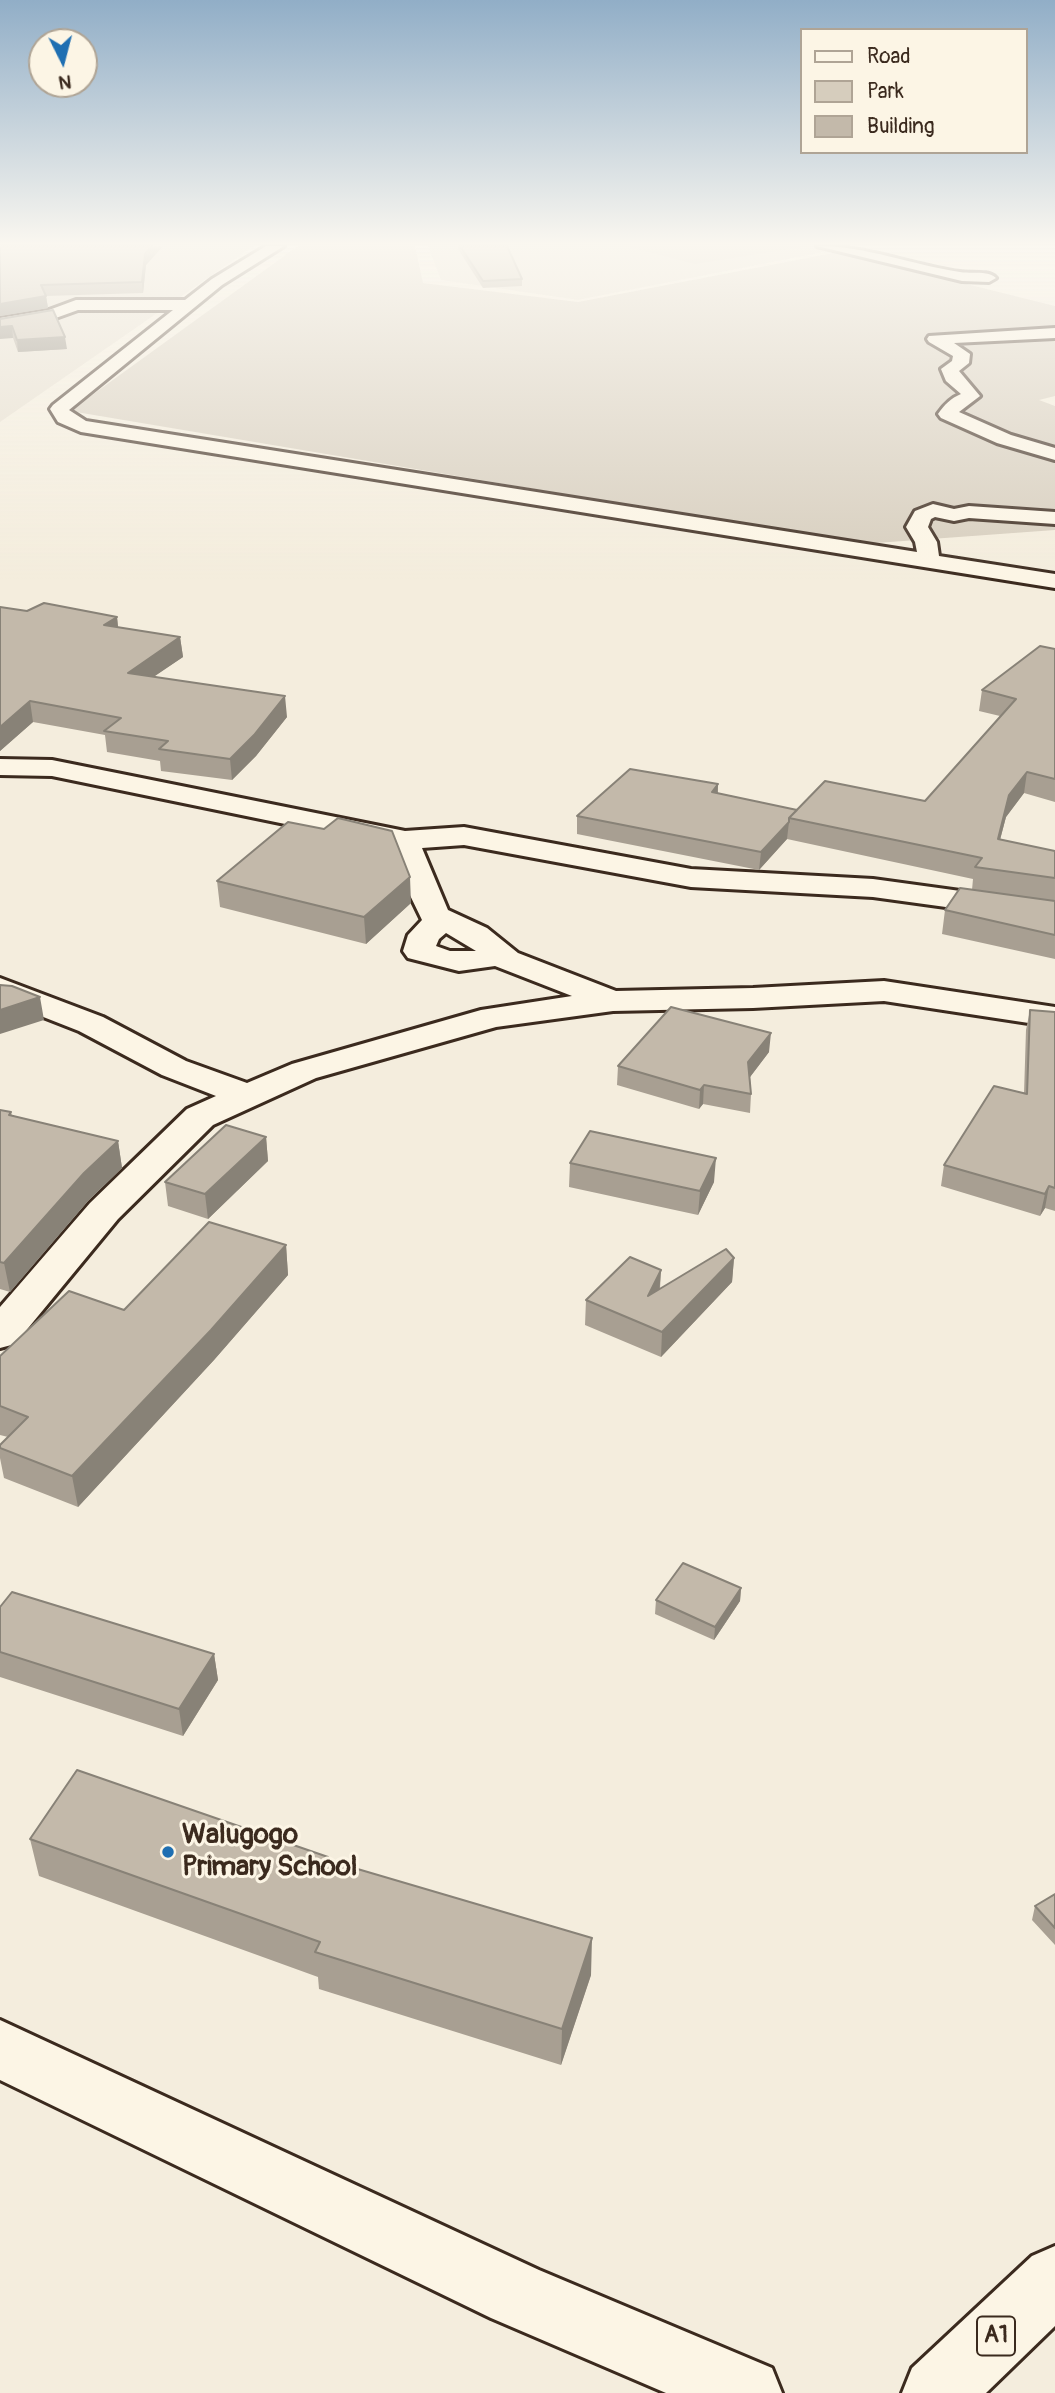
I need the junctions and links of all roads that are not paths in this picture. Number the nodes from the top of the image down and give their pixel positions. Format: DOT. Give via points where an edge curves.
graph roads {
  1 [pos="124,358"];
  2 [pos="961,358"];
  3 [pos="1055,454"];
  4 [pos="1055,518"];
  5 [pos="929,561"];
  6 [pos="1055,581"];
  7 [pos="0,767"];
  8 [pos="405,840"];
  9 [pos="1055,913"];
  10 [pos="0,988"];
  11 [pos="613,1001"];
  12 [pos="1055,1017"];
  13 [pos="248,1096"];
  14 [pos="0,1334"];
  15 [pos="0,2049"];
  16 [pos="1055,2279"];
  17 [pos="747,2393"];
  18 [pos="937,2393"];
  1 -- 5 [label="street" via="59,409 65,418 82,426"];
  2 -- 3 [label="street" via="950,369 952,377 971,396 947,414 1004,439"];
  4 -- 5 [label="street" via="954,515 933,510 922,515 917,527"];
  5 -- 6 [label="street"];
  7 -- 8 [label="street" via="52,768"];
  8 -- 9 [label="street" via="464,836 691,878 873,888"];
  8 -- 11 [label="street" via="421,887 435,916 443,919 424,936 419,951 445,962 500,955"];
  10 -- 13 [label="street" via="91,1024 174,1068"];
  11 -- 12 [label="street" via="884,991"];
  11 -- 13 [label="street" via="493,1017 304,1071"];
  13 -- 14 [label="street" via="200,1117 104,1211"];
  15 -- 17 [label="street" via="515,2294"];
  16 -- 18 [label="street, A1"];
}
